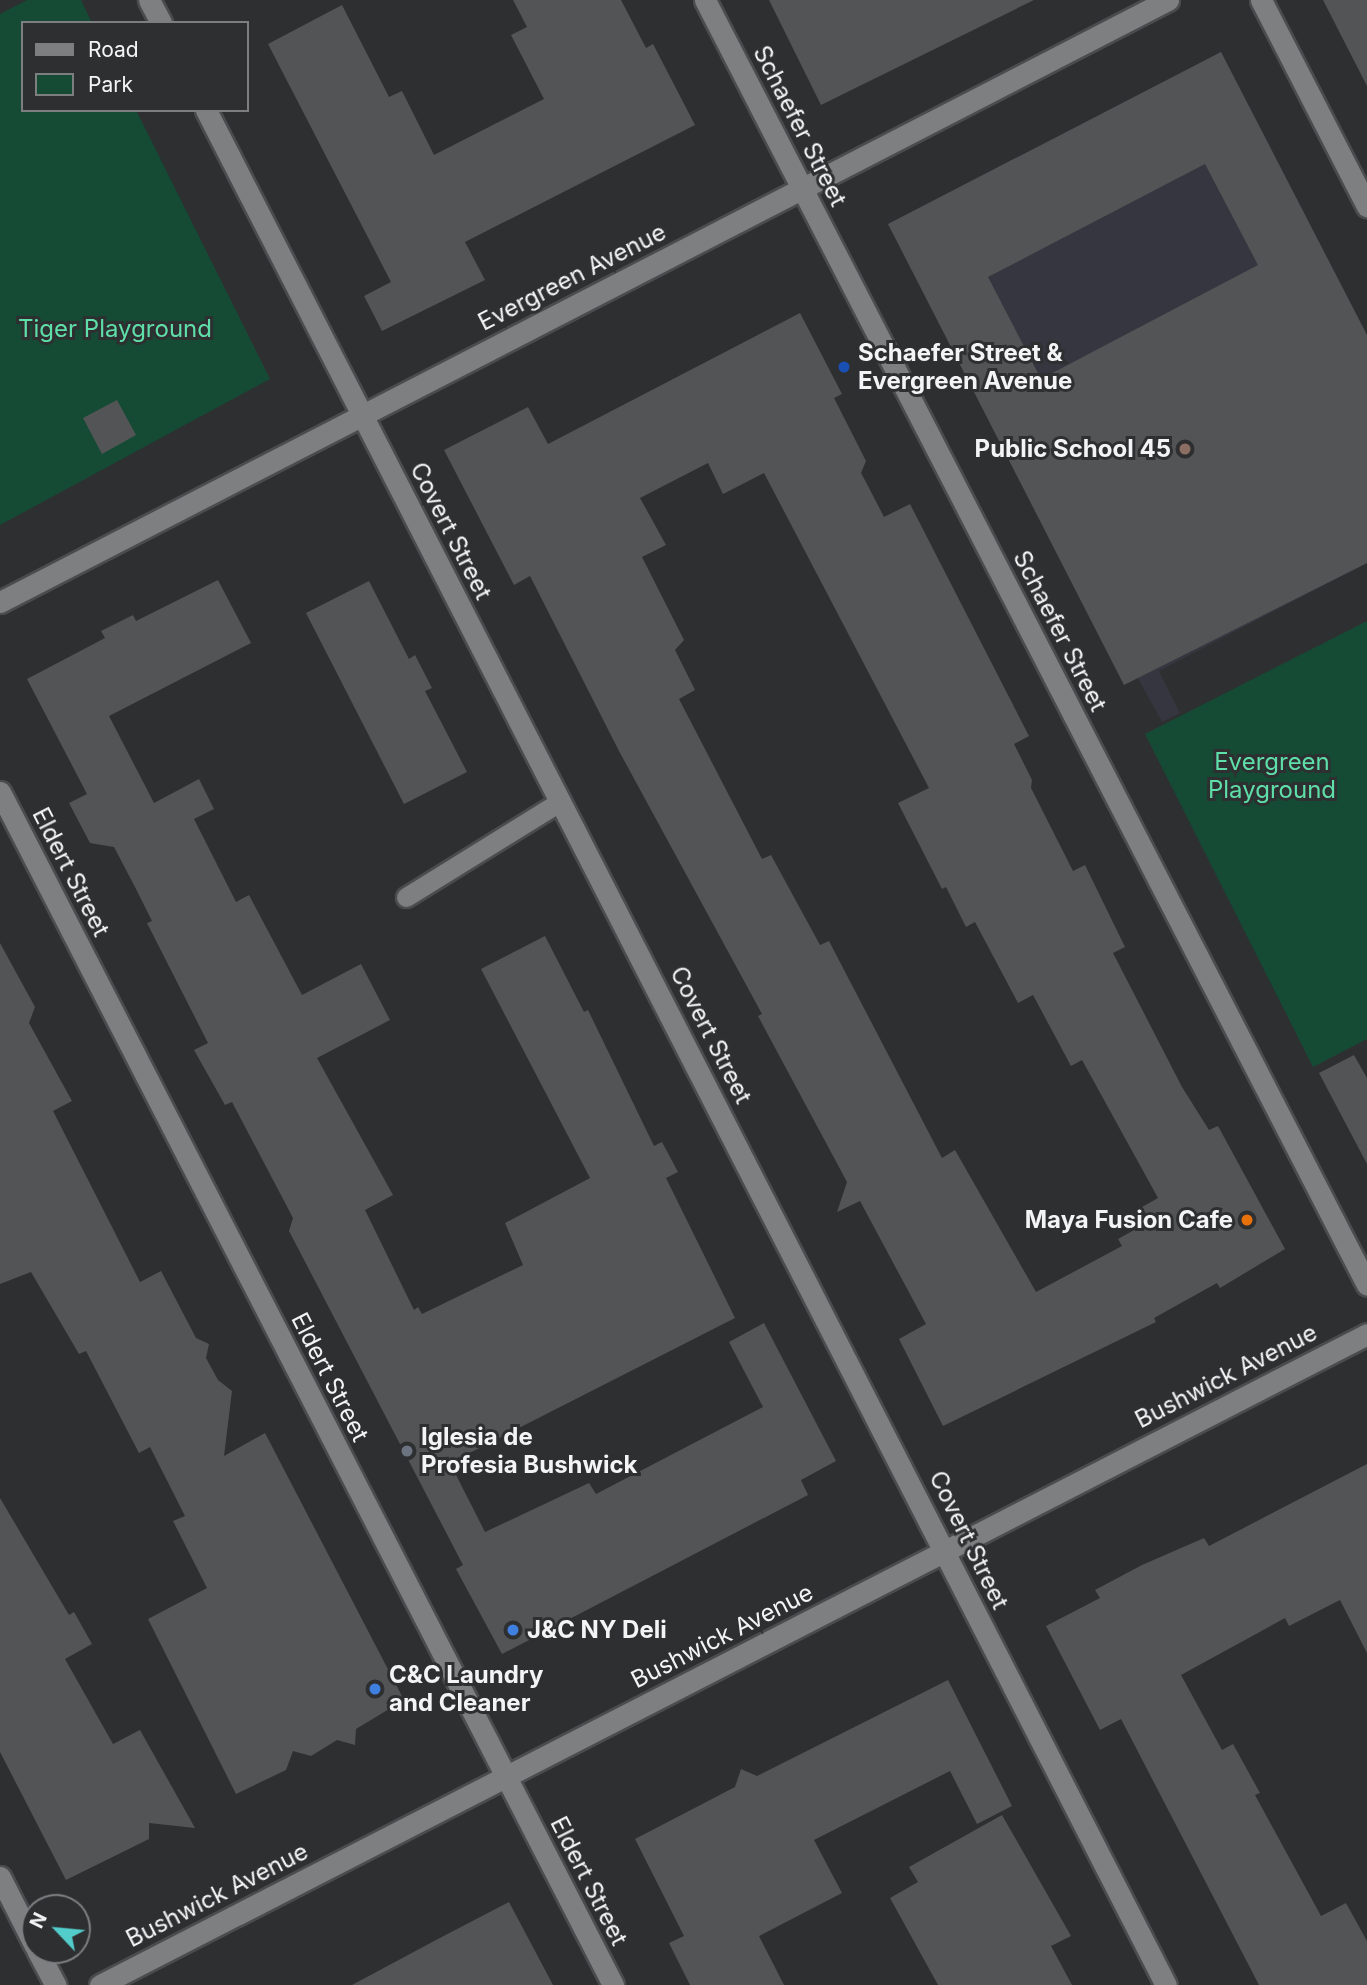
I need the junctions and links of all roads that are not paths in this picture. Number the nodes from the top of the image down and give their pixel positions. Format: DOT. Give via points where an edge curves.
graph roads {
  1 [pos="149,0"];
  2 [pos="705,0"];
  3 [pos="1168,0"];
  4 [pos="1261,0"];
  5 [pos="160,21"];
  6 [pos="207,112"];
  7 [pos="803,188"];
  8 [pos="1367,206"];
  9 [pos="362,415"];
  10 [pos="0,602"];
  11 [pos="0,792"];
  12 [pos="561,801"];
  13 [pos="406,897"];
  14 [pos="1367,1285"];
  15 [pos="1367,1334"];
  16 [pos="946,1550"];
  17 [pos="506,1776"];
  18 [pos="0,1877"];
  19 [pos="21,1918"];
  20 [pos="45,1964"];
  21 [pos="56,1985"];
  22 [pos="100,1985"];
  23 [pos="613,1985"];
  24 [pos="1166,1985"];
  1 -- 5 [label="street"];
  2 -- 7 [label="street, Schaefer Street"];
  3 -- 7 [label="street, Evergreen Avenue"];
  4 -- 8 [label="street"];
  6 -- 9 [label="street, Covert Street"];
  7 -- 9 [label="street, Evergreen Avenue"];
  7 -- 14 [label="street, Schaefer Street"];
  9 -- 10 [label="street, Evergreen Avenue"];
  9 -- 12 [label="street, Covert Street"];
  11 -- 17 [label="street, Eldert Street"];
  12 -- 13 [label="lane"];
  12 -- 16 [label="street, Covert Street"];
  15 -- 16 [label="street, Bushwick Avenue"];
  16 -- 17 [label="street, Bushwick Avenue"];
  16 -- 24 [label="street, Covert Street"];
  17 -- 22 [label="street, Bushwick Avenue"];
  17 -- 23 [label="street, Eldert Street"];
  18 -- 19 [label="street"];
  20 -- 21 [label="street"];
}
